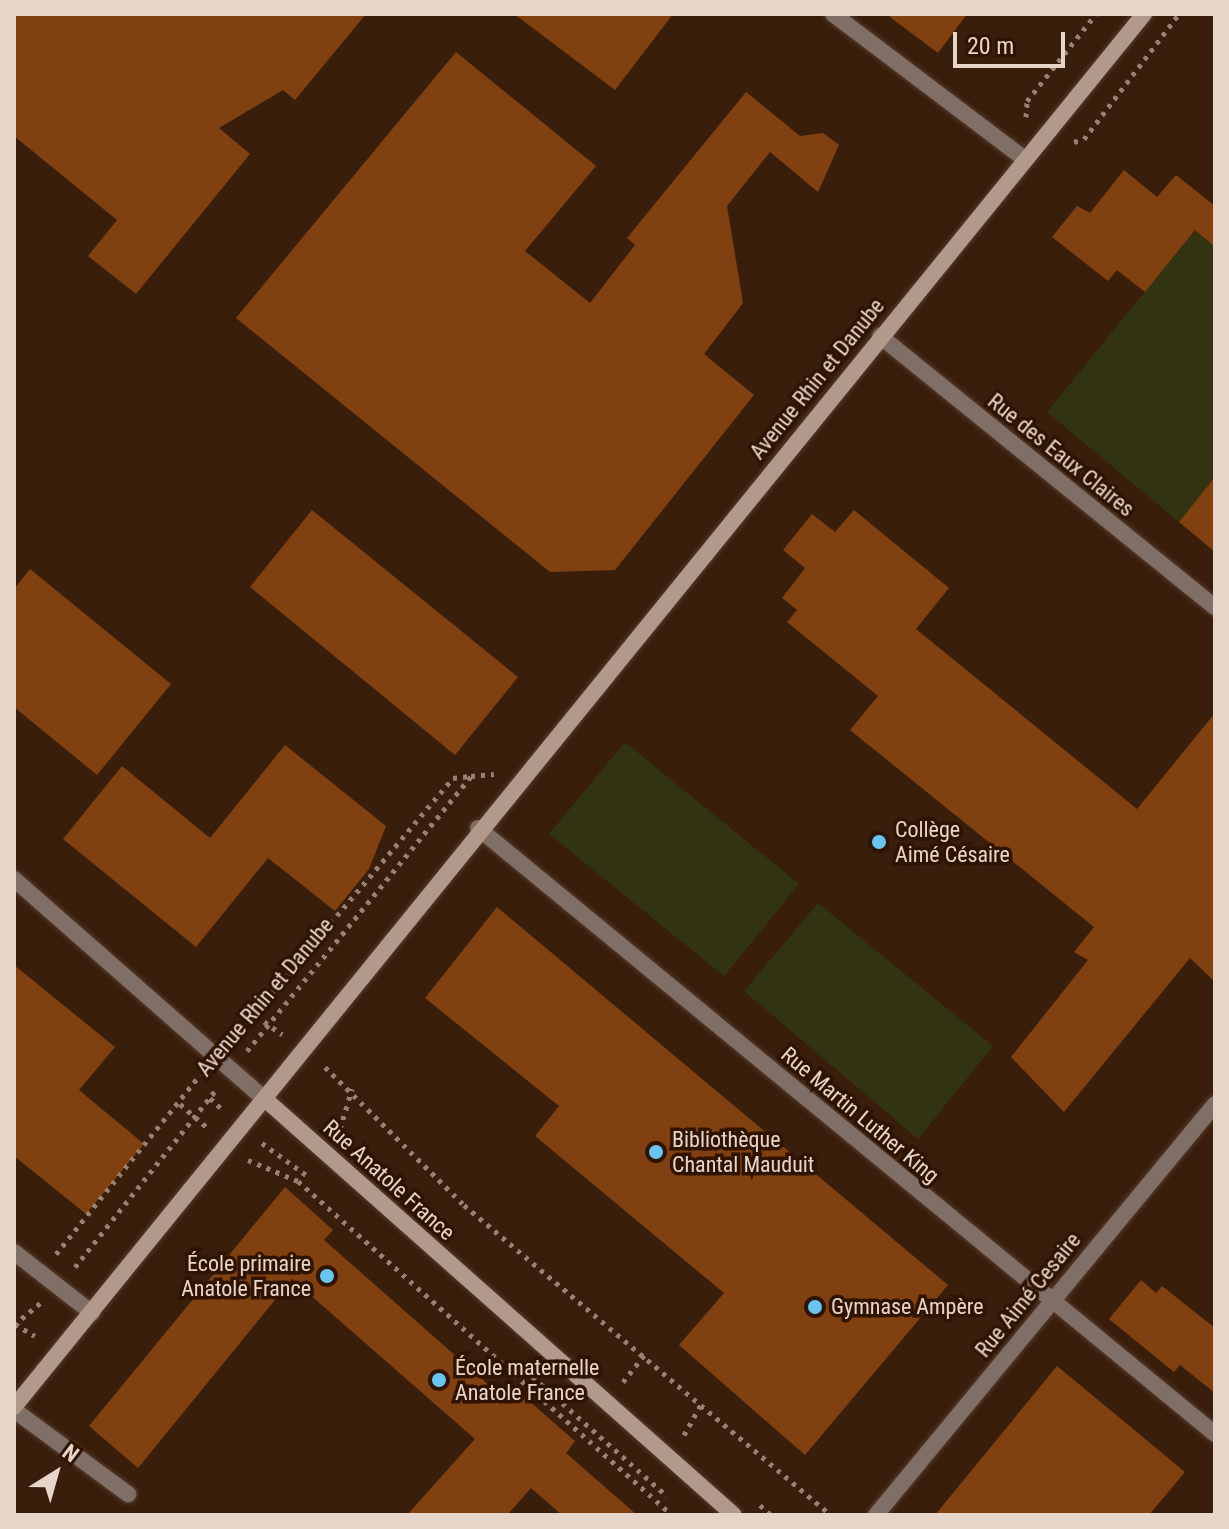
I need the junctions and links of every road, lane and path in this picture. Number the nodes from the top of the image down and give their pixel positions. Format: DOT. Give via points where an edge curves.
graph roads {
  1 [pos="833,14"];
  2 [pos="1096,14"];
  3 [pos="1144,14"];
  4 [pos="1022,157"];
  5 [pos="880,336"];
  6 [pos="1215,607"];
  7 [pos="524,772"];
  8 [pos="471,776"];
  9 [pos="478,828"];
  10 [pos="14,879"];
  11 [pos="256,1016"];
  12 [pos="270,1025"];
  13 [pos="303,1051"];
  14 [pos="216,1055"];
  15 [pos="232,1070"];
  16 [pos="210,1098"];
  17 [pos="266,1100"];
  18 [pos="180,1104"];
  19 [pos="1215,1104"];
  20 [pos="195,1117"];
  21 [pos="243,1128"];
  22 [pos="228,1146"];
  23 [pos="316,1182"];
  24 [pos="340,1203"];
  25 [pos="14,1252"];
  26 [pos="41,1273"];
  27 [pos="59,1287"];
  28 [pos="1051,1302"];
  29 [pos="92,1313"];
  30 [pos="14,1325"];
  31 [pos="35,1336"];
  32 [pos="702,1403"];
  33 [pos="14,1408"];
  34 [pos="1215,1434"];
  35 [pos="682,1439"];
  36 [pos="128,1494"];
  37 [pos="758,1503"];
  38 [pos="677,1505"];
  39 [pos="822,1512"];
  40 [pos="672,1515"];
  41 [pos="734,1515"];
  42 [pos="771,1515"];
  43 [pos="831,1515"];
  44 [pos="876,1515"];
  1 -- 4 [label="street"];
  2 -- 4 [label="path" via="1027,101"];
  3 -- 4 [label="street, Avenue Rhin et Danube"];
  4 -- 5 [label="street, Avenue Rhin et Danube"];
  5 -- 6 [label="street, Rue des Eaux Claires"];
  5 -- 7 [label="street, Avenue Rhin et Danube"];
  7 -- 8 [label="path"];
  7 -- 9 [label="street, Avenue Rhin et Danube"];
  8 -- 11 [label="path" via="453,778"];
  8 -- 12 [label="path, Avenue Rhin et Danube"];
  9 -- 13 [label="street, Avenue Rhin et Danube"];
  9 -- 28 [label="street, Rue Martin Luther King"];
  10 -- 14 [label="street, Rue Anatole France"];
  11 -- 12 [label="path"];
  11 -- 14 [label="path"];
  12 -- 13 [label="path"];
  12 -- 15 [label="path, Avenue Rhin et Danube"];
  13 -- 17 [label="street, Avenue Rhin et Danube"];
  13 -- 32 [label="path" via="352,1088 464,1205"];
  14 -- 15 [label="street, Rue Anatole France"];
  14 -- 18 [label="path"];
  15 -- 16 [label="path, Avenue Rhin et Danube"];
  15 -- 17 [label="street, Rue Anatole France"];
  16 -- 20 [label="path, Avenue Rhin et Danube"];
  16 -- 21 [label="path"];
  17 -- 21 [label="street, Avenue Rhin et Danube"];
  17 -- 41 [label="street, Rue Anatole France"];
  18 -- 20 [label="path"];
  18 -- 26 [label="path"];
  19 -- 28 [label="street, Rue Aimé Cesaire"];
  20 -- 22 [label="path"];
  20 -- 27 [label="path, Avenue Rhin et Danube"];
  21 -- 22 [label="street, Avenue Rhin et Danube"];
  21 -- 23 [label="path"];
  22 -- 29 [label="street, Avenue Rhin et Danube"];
  22 -- 40 [label="path" via="298,1181"];
  24 -- 38 [label="path"];
  25 -- 26 [label="street"];
  26 -- 27 [label="street"];
  27 -- 29 [label="street"];
  27 -- 30 [label="path, Avenue Rhin et Danube"];
  28 -- 34 [label="street, Rue Martin Luther King"];
  28 -- 44 [label="street, Rue Aimé Cesaire"];
  29 -- 33 [label="street, Avenue Rhin et Danube"];
  30 -- 31 [label="path"];
  32 -- 35 [label="path"];
  32 -- 39 [label="path"];
  33 -- 36 [label="street"];
  37 -- 42 [label="path"];
  39 -- 43 [label="path"];
}
